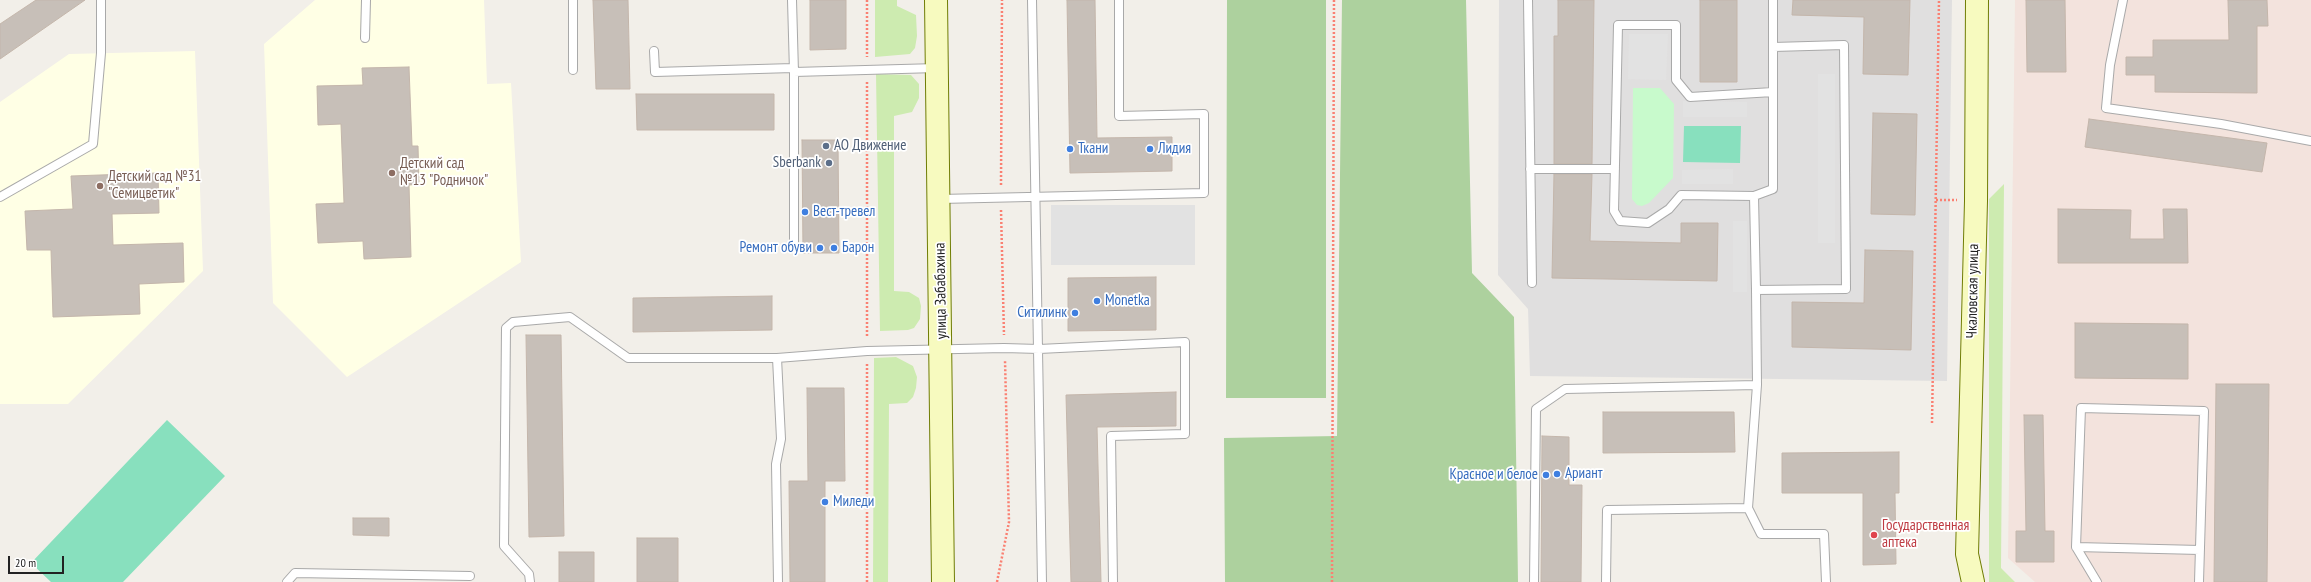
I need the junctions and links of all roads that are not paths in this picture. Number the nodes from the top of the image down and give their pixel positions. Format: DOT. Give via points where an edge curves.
graph roads {
  1 [pos="102,0"];
  2 [pos="366,0"];
  3 [pos="573,0"];
  4 [pos="792,0"];
  5 [pos="936,0"];
  6 [pos="1032,0"];
  7 [pos="1119,0"];
  8 [pos="1528,0"];
  9 [pos="1772,0"];
  10 [pos="1977,0"];
  11 [pos="2123,0"];
  12 [pos="365,38"];
  13 [pos="1773,47"];
  14 [pos="654,51"];
  15 [pos="937,68"];
  16 [pos="574,70"];
  17 [pos="793,70"];
  18 [pos="1773,92"];
  19 [pos="2311,141"];
  20 [pos="1530,169"];
  21 [pos="1615,169"];
  22 [pos="1036,196"];
  23 [pos="1754,196"];
  24 [pos="0,197"];
  25 [pos="940,199"];
  26 [pos="794,242"];
  27 [pos="1532,283"];
  28 [pos="1756,290"];
  29 [pos="1039,349"];
  30 [pos="942,350"];
  31 [pos="777,358"];
  32 [pos="1757,385"];
  33 [pos="1748,508"];
  34 [pos="2076,547"];
  35 [pos="2200,550"];
  36 [pos="470,576"];
  37 [pos="287,582"];
  38 [pos="530,582"];
  39 [pos="778,582"];
  40 [pos="943,582"];
  41 [pos="1042,582"];
  42 [pos="1113,582"];
  43 [pos="1534,582"];
  44 [pos="1606,582"];
  45 [pos="1826,582"];
  46 [pos="1973,582"];
  47 [pos="2097,582"];
  48 [pos="2199,582"];
  1 -- 24 [label="lane" via="101,53 93,144"];
  2 -- 12 [label="lane"];
  3 -- 16 [label="lane"];
  4 -- 17 [label="lane"];
  5 -- 15 [label="street, улица Забабахина"];
  6 -- 22 [label="lane"];
  7 -- 22 [label="lane" via="1119,116 1204,114 1204,193"];
  8 -- 20 [label="lane"];
  9 -- 13 [label="lane"];
  10 -- 46 [label="street, Чкаловская улица" via="1976,201 1967,554"];
  11 -- 19 [label="lane" via="2110,65 2106,108 2221,124"];
  13 -- 18 [label="lane"];
  13 -- 28 [label="lane" via="1844,45 1846,289"];
  14 -- 17 [label="lane" via="655,72"];
  15 -- 17 [label="lane"];
  15 -- 25 [label="street, улица Забабахина"];
  17 -- 26 [label="lane"];
  18 -- 21 [label="lane" via="1690,97 1676,80 1676,25 1618,24"];
  18 -- 23 [label="lane" via="1773,189"];
  20 -- 21 [label="lane"];
  20 -- 27 [label="lane"];
  21 -- 23 [label="lane" via="1614,211 1620,221 1648,223 1669,209 1681,195"];
  22 -- 25 [label="lane"];
  22 -- 29 [label="lane"];
  23 -- 28 [label="lane"];
  25 -- 30 [label="street, улица Забабахина"];
  28 -- 32 [label="lane"];
  29 -- 30 [label="lane"];
  29 -- 41 [label="lane"];
  29 -- 42 [label="lane" via="1184,342 1185,434 1111,436"];
  30 -- 31 [label="lane" via="867,351"];
  30 -- 40 [label="street, улица Забабахина"];
  31 -- 38 [label="lane" via="628,358 570,317 513,322 506,328 504,546 530,574"];
  31 -- 39 [label="lane" via="781,439 776,464"];
  32 -- 33 [label="lane"];
  32 -- 43 [label="lane" via="1564,389 1536,409"];
  33 -- 44 [label="lane" via="1607,510"];
  33 -- 45 [label="lane" via="1761,534 1824,534"];
  34 -- 35 [label="lane"];
  34 -- 35 [label="lane" via="2081,408 2089,408 2204,411"];
  34 -- 47 [label="lane"];
  35 -- 48 [label="lane"];
  36 -- 37 [label="lane" via="295,573"];
}
